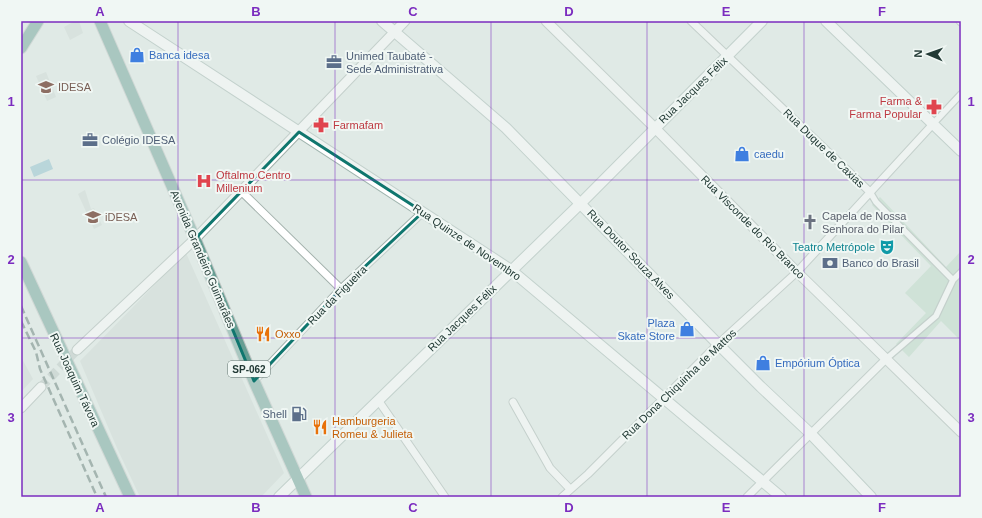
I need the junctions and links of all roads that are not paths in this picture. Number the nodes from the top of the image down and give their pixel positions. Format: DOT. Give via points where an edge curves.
graph roads {
  1 [pos="38,21"];
  2 [pos="100,21"];
  3 [pos="129,21"];
  4 [pos="382,21"];
  5 [pos="405,21"];
  6 [pos="546,21"];
  7 [pos="691,21"];
  8 [pos="762,21"];
  9 [pos="826,21"];
  10 [pos="394,32"];
  11 [pos="21,48"];
  12 [pos="728,56"];
  13 [pos="961,94"];
  14 [pos="933,124"];
  15 [pos="655,128"];
  16 [pos="299,132"];
  17 [pos="961,151"];
  18 [pos="241,191"];
  19 [pos="870,192"];
  20 [pos="581,203"];
  21 [pos="423,212"];
  22 [pos="195,240"];
  23 [pos="21,262"];
  24 [pos="511,270"];
  25 [pos="797,272"];
  26 [pos="961,272"];
  27 [pos="953,280"];
  28 [pos="341,289"];
  29 [pos="718,344"];
  30 [pos="77,350"];
  31 [pos="886,359"];
  32 [pos="254,381"];
  33 [pos="42,388"];
  34 [pos="663,398"];
  35 [pos="378,400"];
  36 [pos="513,402"];
  37 [pos="21,408"];
  38 [pos="961,432"];
  39 [pos="811,434"];
  40 [pos="298,478"];
  41 [pos="763,482"];
  42 [pos="570,489"];
  43 [pos="279,496"];
  44 [pos="130,497"];
  45 [pos="306,497"];
  46 [pos="445,497"];
  47 [pos="562,497"];
  48 [pos="747,497"];
  49 [pos="781,497"];
  50 [pos="870,497"];
  1 -- 11 [label="main road"];
  2 -- 22 [label="main road, Avenida Grandeiro Guimarães / SP-062"];
  3 -- 16 [label="main road, Rua Quinze de Novembro"];
  4 -- 10 [label="main road, Rua Doutor Souza Alves"];
  5 -- 10 [label="street"];
  6 -- 15 [label="street, Rua Visconde do Rio Branco"];
  7 -- 12 [label="street, Rua Duque de Caxias"];
  8 -- 12 [label="main road, Rua Jacques Félix"];
  9 -- 14 [label="main road"];
  10 -- 16 [label="street"];
  10 -- 20 [label="main road, Rua Doutor Souza Alves" via="506,128"];
  12 -- 15 [label="main road, Rua Jacques Félix"];
  12 -- 19 [label="street, Rua Duque de Caxias"];
  13 -- 14 [label="street"];
  14 -- 17 [label="main road"];
  14 -- 19 [label="street, Rua Dona Chiquinha de Mattos"];
  15 -- 20 [label="main road, Rua Jacques Félix"];
  15 -- 25 [label="street, Rua Visconde do Rio Branco"];
  16 -- 18 [label="street"];
  16 -- 21 [label="main road, Rua Quinze de Novembro"];
  18 -- 22 [label="street"];
  18 -- 28 [label="street"];
  19 -- 25 [label="street, Rua Dona Chiquinha de Mattos"];
  19 -- 27 [label="street, Rua Duque de Caxias" via="876,202"];
  20 -- 24 [label="main road, Rua Jacques Félix"];
  20 -- 29 [label="main road, Rua Doutor Souza Alves"];
  21 -- 24 [label="main road, Rua Quinze de Novembro"];
  21 -- 28 [label="street, Rua da Figueira"];
  22 -- 30 [label="street"];
  22 -- 32 [label="main road, Avenida Grandeiro Guimarães / SP-062"];
  23 -- 44 [label="main road, Rua Joaquim Távora"];
  24 -- 34 [label="main road, Rua Quinze de Novembro"];
  24 -- 35 [label="main road, Rua Jacques Félix"];
  25 -- 29 [label="street, Rua Dona Chiquinha de Mattos"];
  25 -- 31 [label="street, Rua Visconde do Rio Branco"];
  26 -- 27 [label="street"];
  27 -- 31 [label="street" via="936,316"];
  28 -- 32 [label="street, Rua da Figueira"];
  29 -- 34 [label="street, Rua Dona Chiquinha de Mattos"];
  29 -- 39 [label="main road, Rua Doutor Souza Alves"];
  31 -- 38 [label="street, Rua Visconde do Rio Branco"];
  31 -- 39 [label="street"];
  32 -- 40 [label="main road, Avenida Grandeiro Guimarães / SP-062"];
  33 -- 37 [label="street"];
  34 -- 41 [label="main road, Rua Quinze de Novembro"];
  34 -- 42 [label="street, Rua Dona Chiquinha de Mattos"];
  35 -- 40 [label="main road, Rua Jacques Félix"];
  35 -- 46 [label="street"];
  36 -- 42 [label="street" via="550,468"];
  39 -- 41 [label="street"];
  39 -- 50 [label="main road, Rua Doutor Souza Alves"];
  40 -- 43 [label="main road, Rua Jacques Félix"];
  40 -- 45 [label="main road, Avenida Grandeiro Guimarães / SP-062"];
  41 -- 48 [label="street"];
  41 -- 49 [label="main road, Rua Quinze de Novembro"];
  42 -- 47 [label="street, Rua Dona Chiquinha de Mattos"];
}
